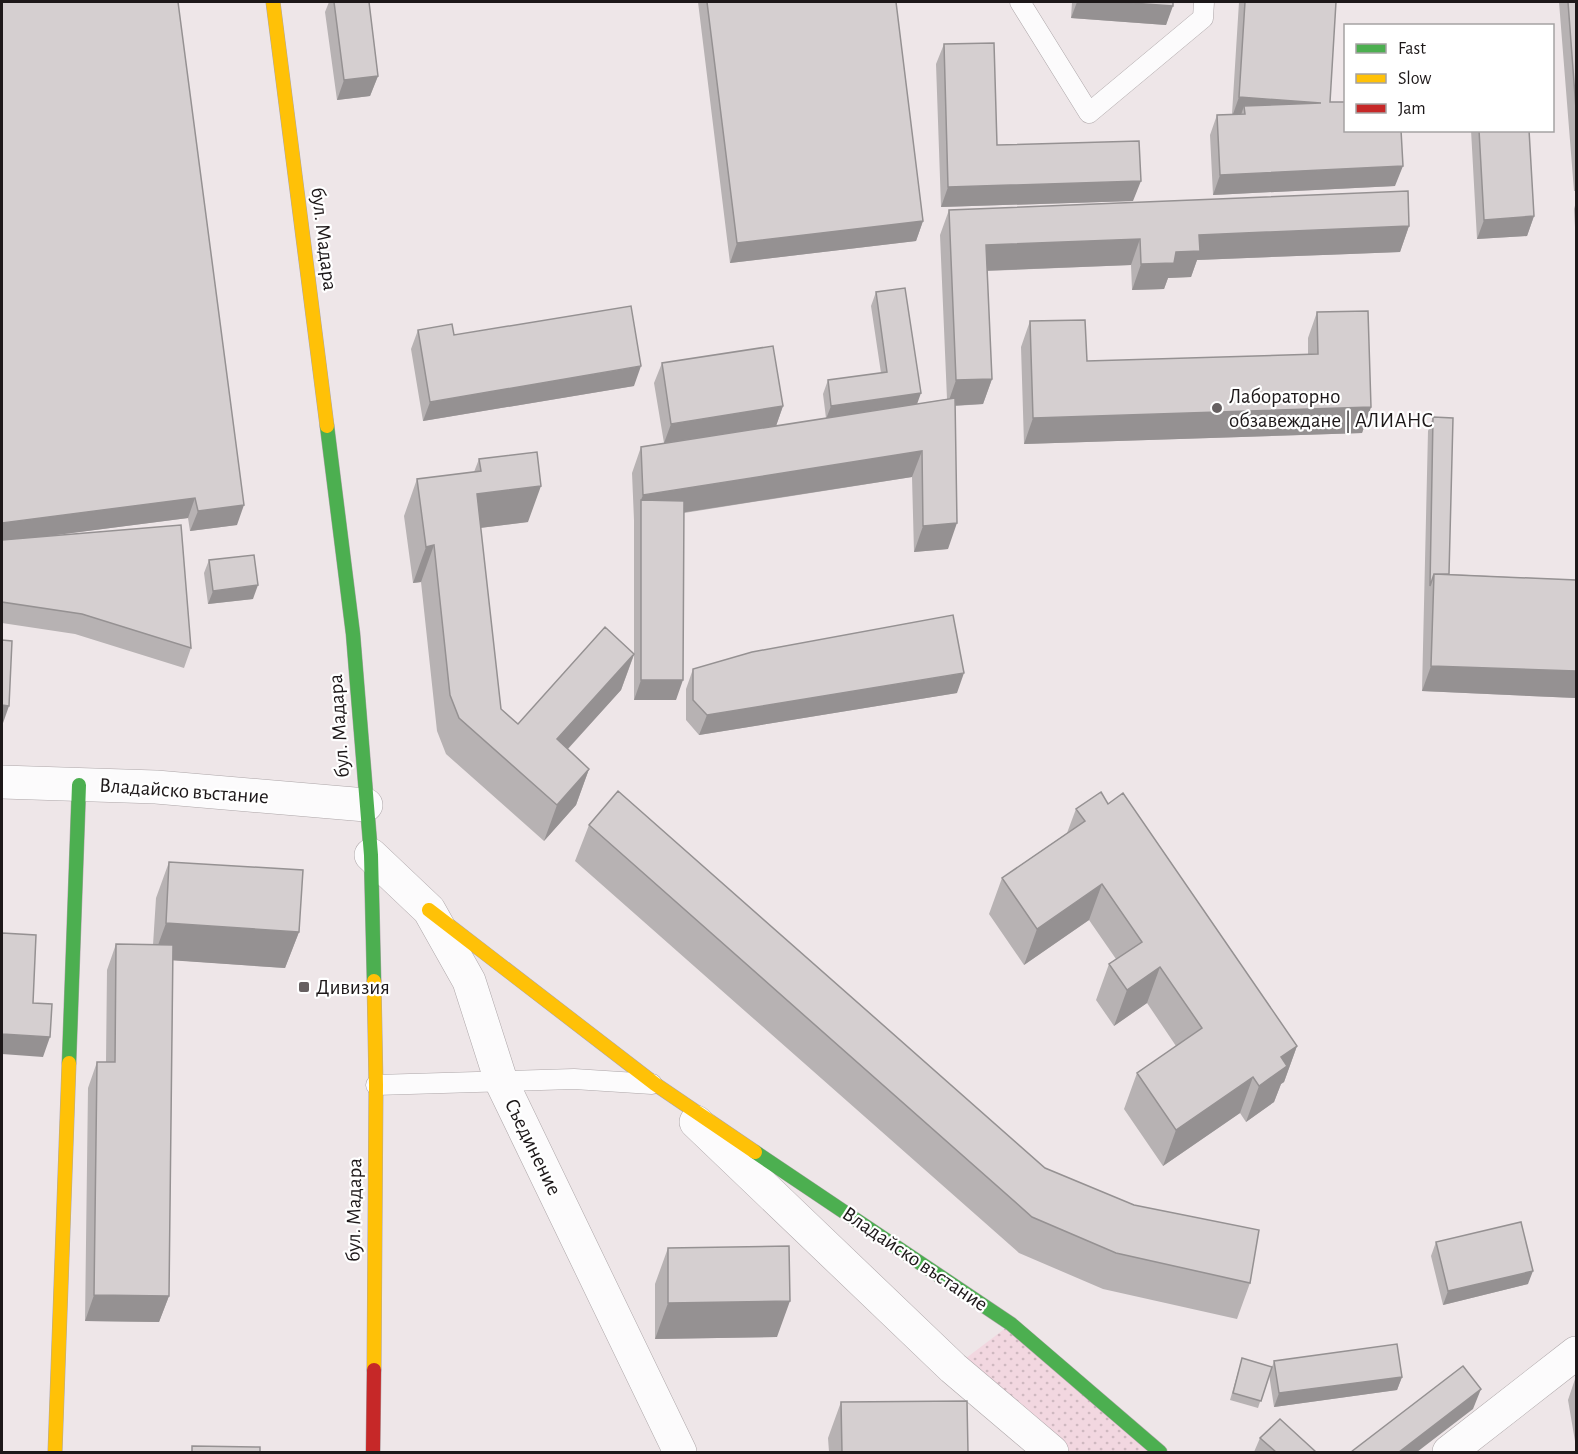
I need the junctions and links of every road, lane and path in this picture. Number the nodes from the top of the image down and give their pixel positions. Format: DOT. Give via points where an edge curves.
graph roads {
  1 [pos="273,2"];
  2 [pos="1020,2"];
  3 [pos="1204,2"];
  4 [pos="2,782"];
  5 [pos="79,785"];
  6 [pos="366,805"];
  7 [pos="370,855"];
  8 [pos="429,910"];
  9 [pos="501,1081"];
  10 [pos="655,1084"];
  11 [pos="376,1085"];
  12 [pos="1576,1353"];
  13 [pos="55,1452"];
  14 [pos="373,1452"];
  15 [pos="680,1452"];
  16 [pos="1052,1452"];
  17 [pos="1160,1452"];
  18 [pos="1449,1452"];
  1 -- 6 [label="street, бул. Мадара" via="353,634"];
  2 -- 3 [label="lane" via="1089,113 1203,18"];
  4 -- 5 [label="street, Владайско въстание"];
  5 -- 6 [label="street, Владайско въстание" via="156,787"];
  5 -- 13 [label="street"];
  6 -- 7 [label="street, бул. Мадара"];
  7 -- 8 [label="street, Съединение"];
  7 -- 11 [label="street, бул. Мадара"];
  8 -- 9 [label="street, Съединение" via="469,981"];
  8 -- 10 [label="street, Владайско въстание"];
  9 -- 10 [label="lane" via="574,1078"];
  9 -- 11 [label="lane"];
  9 -- 15 [label="street, Съединение"];
  10 -- 16 [label="street, Владайско въстание" via="953,1368"];
  10 -- 17 [label="street, Владайско въстание" via="1011,1323"];
  11 -- 14 [label="street, бул. Мадара"];
  12 -- 18 [label="street"];
}
